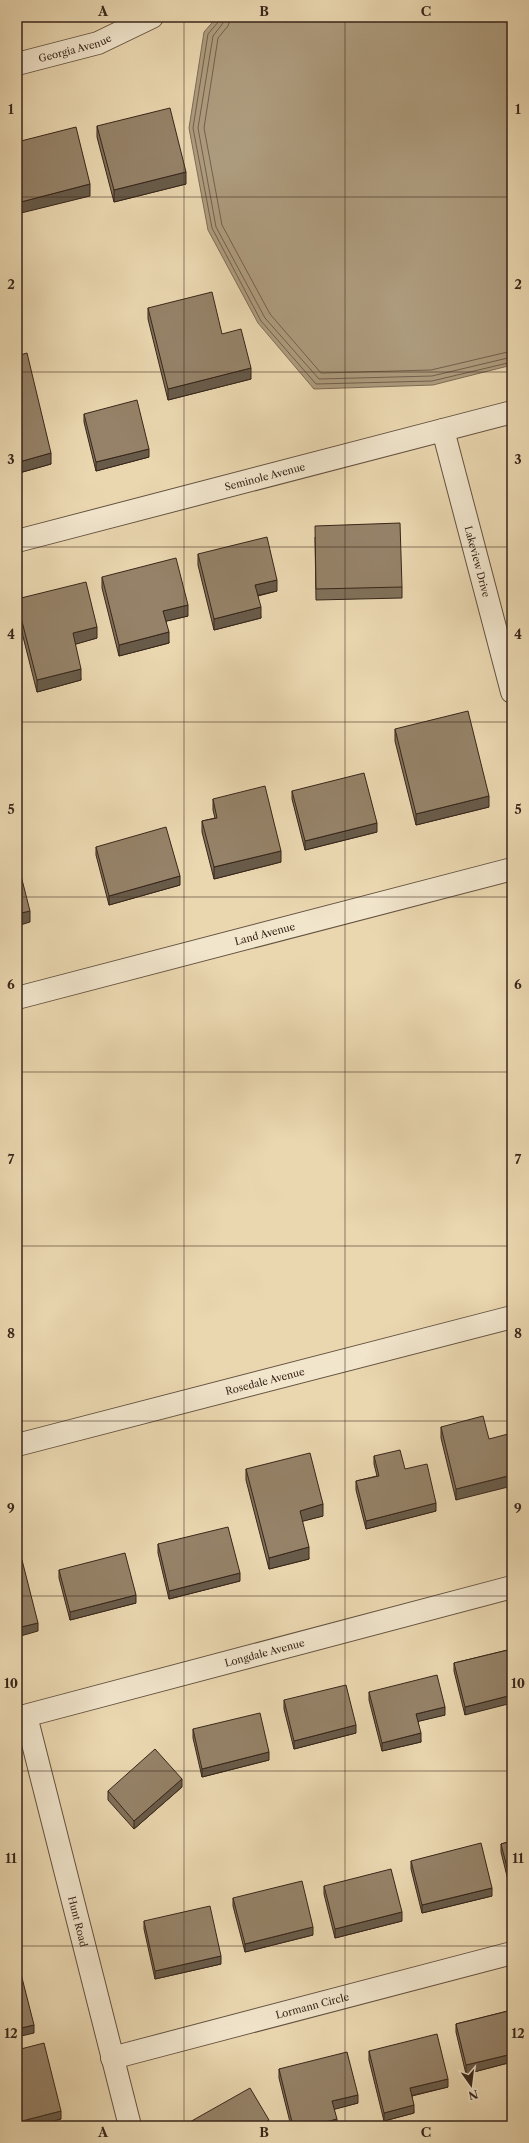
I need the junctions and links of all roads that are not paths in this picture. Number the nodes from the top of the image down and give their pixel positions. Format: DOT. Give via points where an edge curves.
graph roads {
  1 [pos="152,17"];
  2 [pos="17,64"];
  3 [pos="512,412"];
  4 [pos="443,430"];
  5 [pos="17,541"];
  6 [pos="512,692"];
  7 [pos="512,869"];
  8 [pos="17,998"];
  9 [pos="512,1317"];
  10 [pos="17,1445"];
  11 [pos="512,1587"];
  12 [pos="22,1717"];
  13 [pos="512,1953"];
  14 [pos="112,2058"];
  15 [pos="130,2126"];
  1 -- 2 [label="street, Georgia Avenue" via="98,43"];
  3 -- 4 [label="street, Seminole Avenue"];
  4 -- 5 [label="street, Seminole Avenue"];
  4 -- 6 [label="street, Lakeview Drive"];
  7 -- 8 [label="street, Land Avenue"];
  9 -- 10 [label="street, Rosedale Avenue"];
  11 -- 12 [label="street, Longdale Avenue"];
  12 -- 14 [label="street, Hunt Road"];
  13 -- 14 [label="street, Lormann Circle"];
  14 -- 15 [label="street, Hunt Road"];
}
